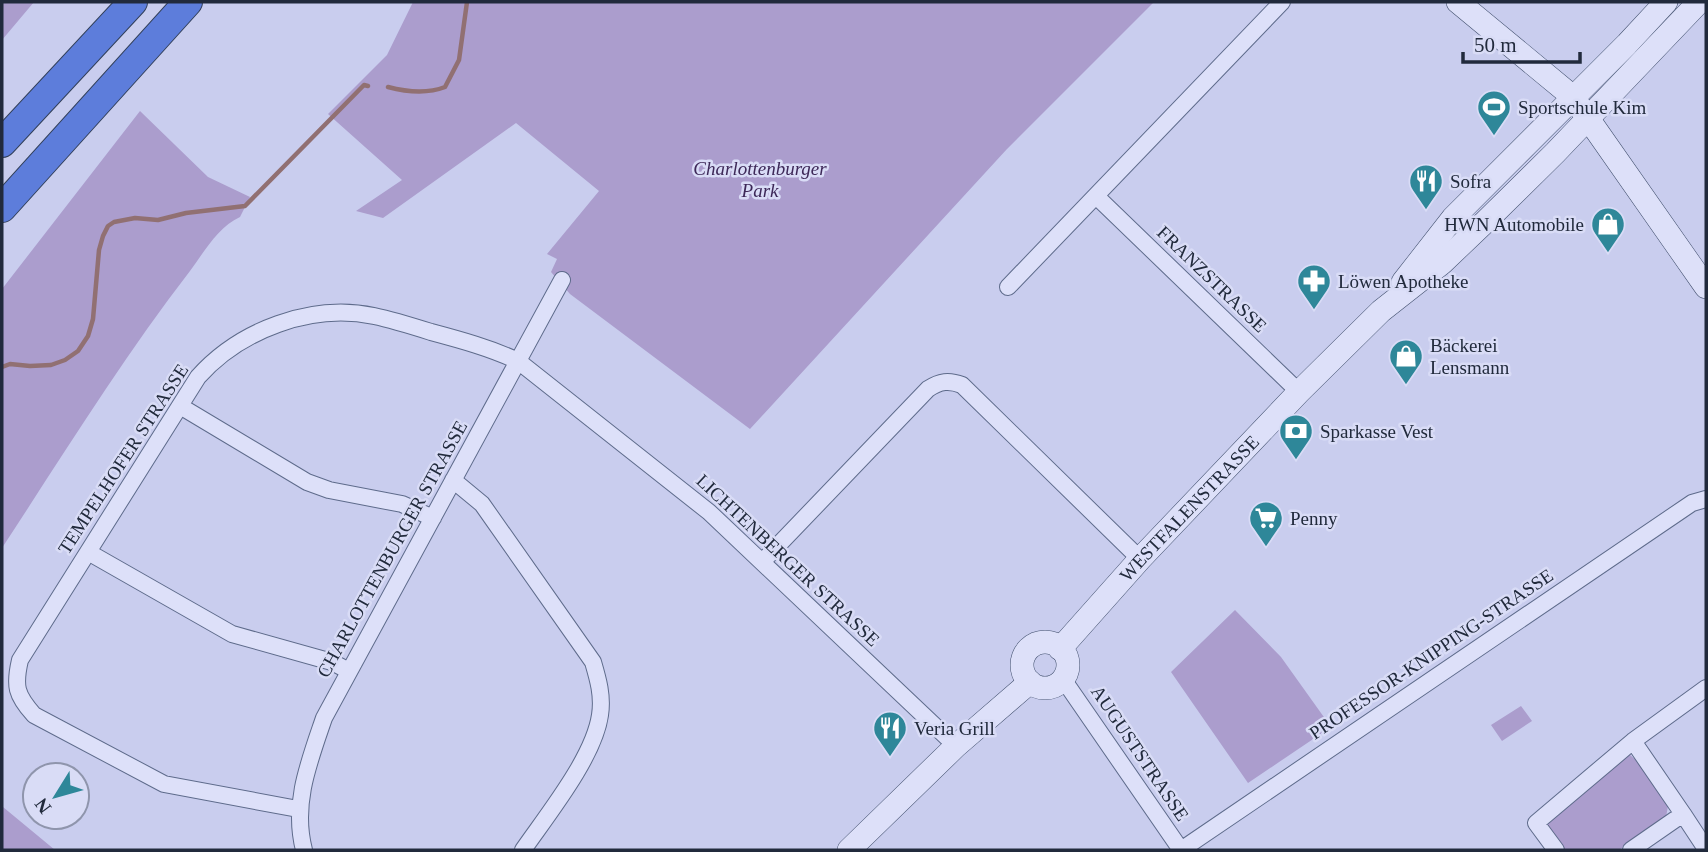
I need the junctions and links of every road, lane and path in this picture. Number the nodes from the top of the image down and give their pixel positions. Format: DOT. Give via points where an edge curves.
graph roads {
  1 [pos="133,2"];
  2 [pos="188,2"];
  3 [pos="1282,2"];
  4 [pos="1458,2"];
  5 [pos="1666,2"];
  6 [pos="1699,2"];
  7 [pos="1573,97"];
  8 [pos="1588,118"];
  9 [pos="2,143"];
  10 [pos="1096,196"];
  11 [pos="2,208"];
  12 [pos="562,280"];
  13 [pos="1008,287"];
  14 [pos="1706,287"];
  15 [pos="1381,311"];
  16 [pos="518,361"];
  17 [pos="1299,392"];
  18 [pos="180,406"];
  19 [pos="453,480"];
  20 [pos="1706,499"];
  21 [pos="433,518"];
  22 [pos="88,552"];
  23 [pos="1140,559"];
  24 [pos="763,561"];
  25 [pos="1060,649"];
  26 [pos="349,671"];
  27 [pos="1063,679"];
  28 [pos="1030,682"];
  29 [pos="9,683"];
  30 [pos="1706,688"];
  31 [pos="1633,741"];
  32 [pos="956,747"];
  33 [pos="299,809"];
  34 [pos="1683,814"];
  35 [pos="1706,849"];
  36 [pos="304,850"];
  37 [pos="523,850"];
  38 [pos="849,850"];
  39 [pos="1181,850"];
  40 [pos="1556,850"];
  41 [pos="1631,850"];
  1 -- 9 [label="highway"];
  2 -- 11 [label="highway"];
  3 -- 10 [label="street"];
  4 -- 7 [label="main road"];
  5 -- 7 [label="main road, WESTFALENSTRASSE"];
  6 -- 8 [label="main road, WESTFALENSTRASSE"];
  7 -- 8 [label="main road"];
  7 -- 15 [label="main road, WESTFALENSTRASSE" via="1453,218"];
  8 -- 14 [label="main road"];
  8 -- 15 [label="main road, WESTFALENSTRASSE" via="1442,263"];
  10 -- 13 [label="street"];
  10 -- 17 [label="street, FRANZSTRASSE"];
  12 -- 16 [label="street, CHARLOTTENBURGER STRASSE"];
  15 -- 17 [label="main road, WESTFALENSTRASSE"];
  16 -- 18 [label="street, TEMPELHOFER STRASSE" via="489,348 372,315 303,317 230,347 198,377"];
  16 -- 19 [label="street, CHARLOTTENBURGER STRASSE"];
  16 -- 24 [label="street, LICHTENBERGER STRASSE" via="709,512"];
  17 -- 23 [label="main road, WESTFALENSTRASSE"];
  18 -- 21 [label="street" via="307,482 329,491 402,504"];
  18 -- 22 [label="street, TEMPELHOFER STRASSE"];
  19 -- 21 [label="street, CHARLOTTENBURGER STRASSE"];
  19 -- 37 [label="street" via="482,504 593,662 599,679 595,735"];
  20 -- 39 [label="street, PROFESSOR-KNIPPING-STRASSE" via="1692,503"];
  21 -- 26 [label="street, CHARLOTTENBURGER STRASSE"];
  22 -- 26 [label="street" via="232,634"];
  22 -- 29 [label="street, TEMPELHOFER STRASSE"];
  23 -- 24 [label="street" via="962,385 952,381 928,389"];
  23 -- 25 [label="main road, WESTFALENSTRASSE"];
  24 -- 32 [label="street, LICHTENBERGER STRASSE"];
  25 -- 27 [label="main road" via="1067,660"];
  25 -- 28 [label="main road" via="1041,643 1028,650 1022,663"];
  26 -- 33 [label="street, CHARLOTTENBURGER STRASSE" via="324,718"];
  27 -- 28 [label="main road" via="1047,688"];
  27 -- 39 [label="street, AUGUSTSTRASSE"];
  28 -- 32 [label="main road"];
  29 -- 33 [label="street, TEMPELHOFER STRASSE" via="34,715 164,784"];
  30 -- 31 [label="street"];
  31 -- 34 [label="street"];
  31 -- 40 [label="street" via="1536,823"];
  32 -- 38 [label="main road"];
  33 -- 36 [label="street, CHARLOTTENBURGER STRASSE"];
  34 -- 35 [label="street"];
  34 -- 41 [label="street"];
}
